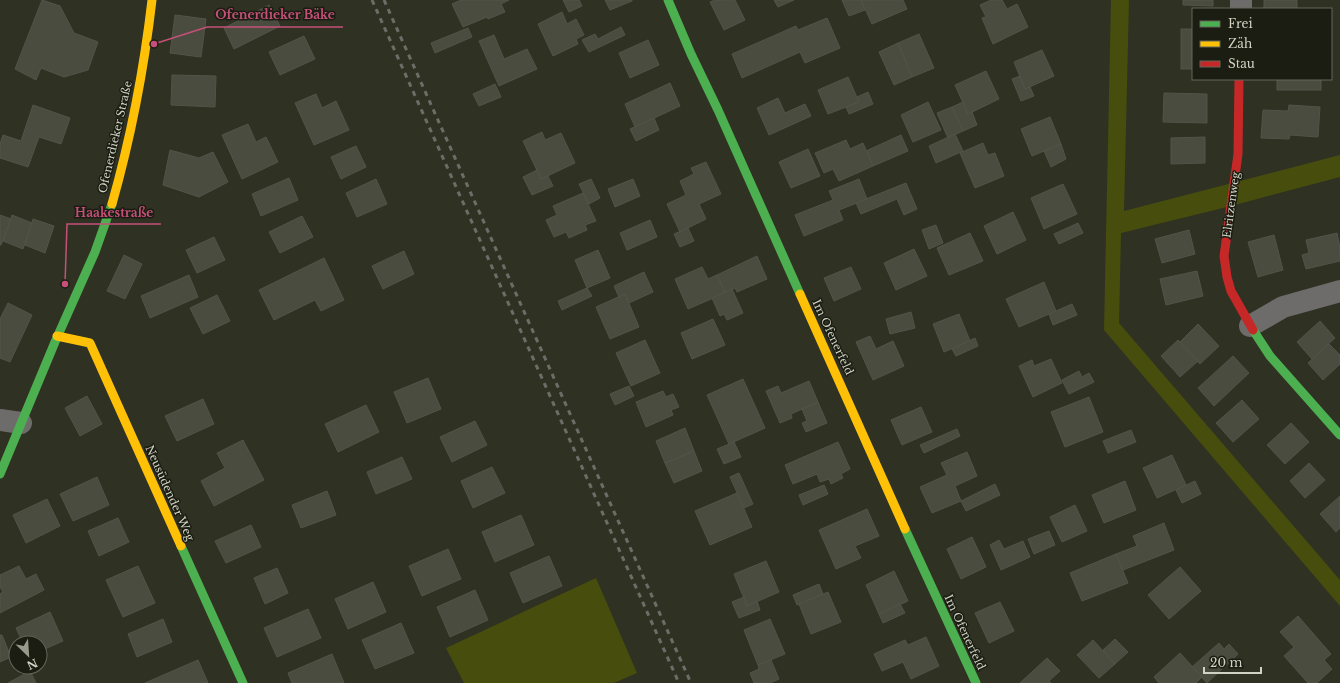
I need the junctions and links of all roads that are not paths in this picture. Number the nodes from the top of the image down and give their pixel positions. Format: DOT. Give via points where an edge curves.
graph roads {
  1 [pos="152,0"];
  2 [pos="668,0"];
  3 [pos="1239,80"];
  4 [pos="1340,290"];
  5 [pos="1250,326"];
  6 [pos="57,336"];
  7 [pos="0,420"];
  8 [pos="21,423"];
  9 [pos="1340,434"];
  10 [pos="0,474"];
  11 [pos="243,683"];
  12 [pos="976,683"];
  1 -- 6 [label="street, Ofenerdieker Straße" via="133,124 111,209 83,280"];
  2 -- 12 [label="street, Im Ofenerfeld"];
  3 -- 5 [label="street, Elritzenweg" via="1238,154 1224,256 1231,291"];
  4 -- 5 [label="street" via="1283,307"];
  5 -- 9 [label="street, Elritzenweg" via="1270,356"];
  6 -- 8 [label="street, Ofenerdieker Straße"];
  6 -- 11 [label="street, Neusüdender Weg" via="90,343"];
  7 -- 8 [label="street"];
  8 -- 10 [label="street, Ofenerdieker Straße"];
}
